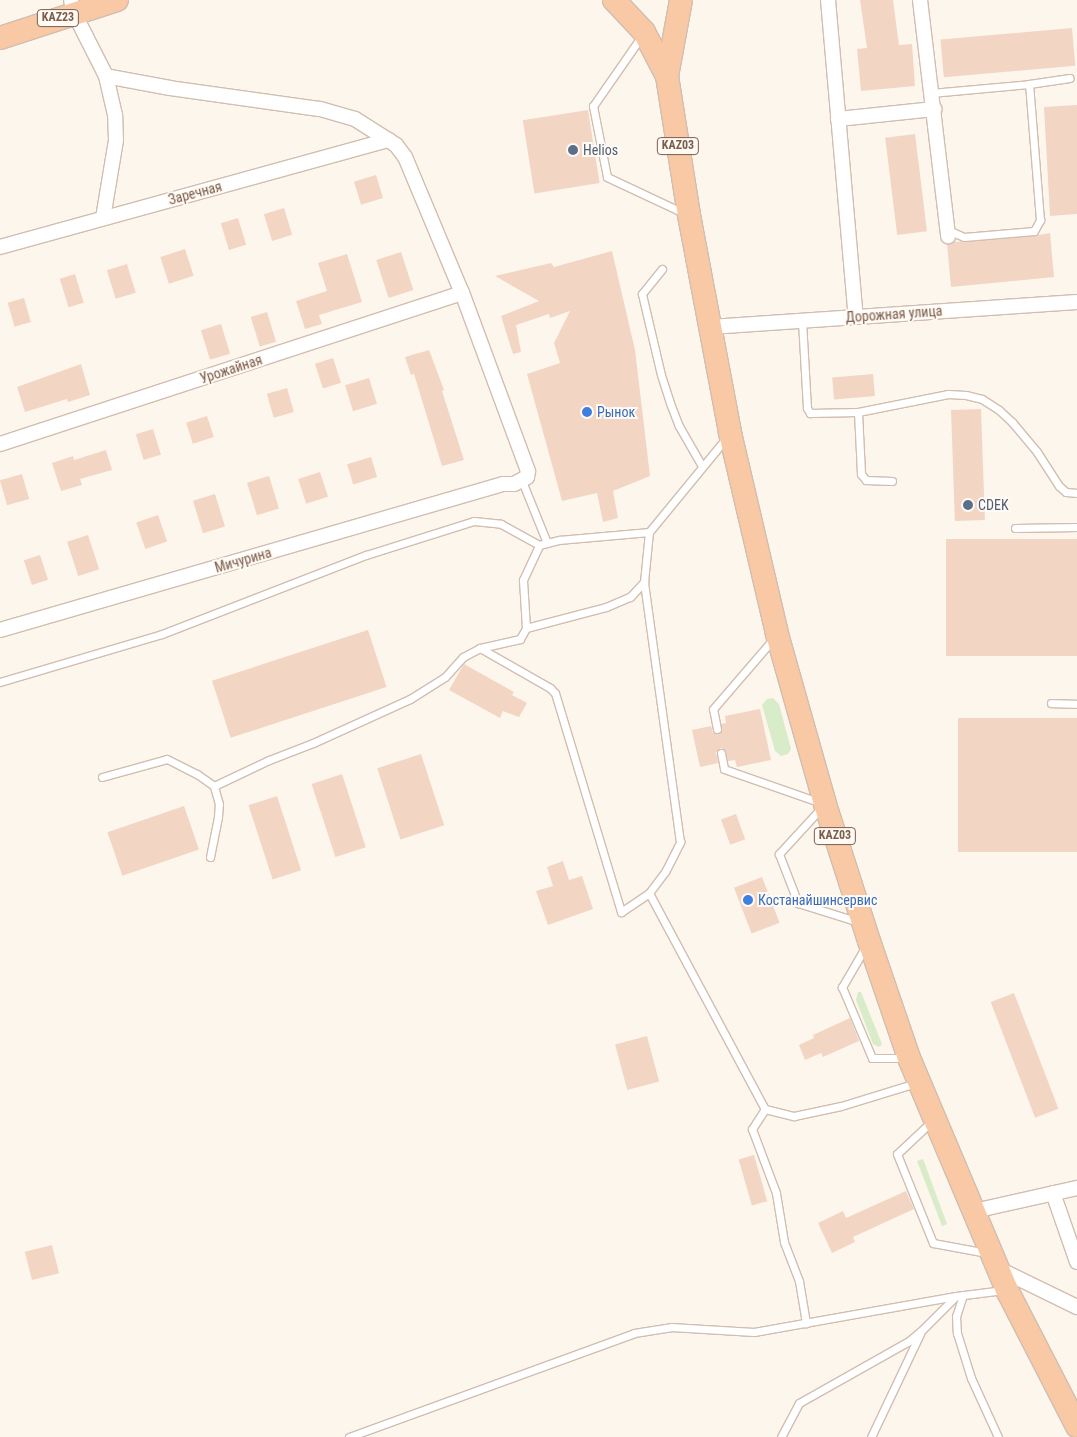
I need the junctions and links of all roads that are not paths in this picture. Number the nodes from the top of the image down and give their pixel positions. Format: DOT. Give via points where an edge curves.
graph roads {
  1 [pos="117,0"];
  2 [pos="614,0"];
  3 [pos="681,0"];
  4 [pos="828,0"];
  5 [pos="920,0"];
  6 [pos="72,7"];
  7 [pos="644,32"];
  8 [pos="0,38"];
  9 [pos="106,76"];
  10 [pos="667,76"];
  11 [pos="1070,78"];
  12 [pos="1029,84"];
  13 [pos="931,93"];
  14 [pos="934,109"];
  15 [pos="838,119"];
  16 [pos="389,140"];
  17 [pos="689,215"];
  18 [pos="103,218"];
  19 [pos="948,233"];
  20 [pos="0,247"];
  21 [pos="662,270"];
  22 [pos="462,293"];
  23 [pos="1077,302"];
  24 [pos="856,317"];
  25 [pos="802,320"];
  26 [pos="710,327"];
  27 [pos="858,412"];
  28 [pos="730,433"];
  29 [pos="0,444"];
  30 [pos="702,466"];
  31 [pos="522,481"];
  32 [pos="892,481"];
  33 [pos="1077,493"];
  34 [pos="1077,527"];
  35 [pos="1015,528"];
  36 [pos="649,532"];
  37 [pos="547,543"];
  38 [pos="539,545"];
  39 [pos="644,582"];
  40 [pos="526,628"];
  41 [pos="0,630"];
  42 [pos="777,634"];
  43 [pos="480,648"];
  44 [pos="0,682"];
  45 [pos="1051,703"];
  46 [pos="1077,704"];
  47 [pos="717,729"];
  48 [pos="721,753"];
  49 [pos="102,777"];
  50 [pos="214,786"];
  51 [pos="825,804"];
  52 [pos="210,857"];
  53 [pos="649,893"];
  54 [pos="866,932"];
  55 [pos="909,1058"];
  56 [pos="919,1082"];
  57 [pos="765,1109"];
  58 [pos="934,1119"];
  59 [pos="1077,1188"];
  60 [pos="1053,1193"];
  61 [pos="974,1211"];
  62 [pos="995,1261"];
  63 [pos="1077,1262"];
  64 [pos="1007,1290"];
  65 [pos="960,1296"];
  66 [pos="1077,1307"];
  67 [pos="806,1323"];
  68 [pos="922,1331"];
  69 [pos="1077,1426"];
  70 [pos="349,1437"];
  71 [pos="781,1437"];
  72 [pos="871,1437"];
  73 [pos="998,1437"];
  1 -- 6 [label="highway, KAZ23"];
  2 -- 7 [label="highway, KАZ03"];
  3 -- 10 [label="highway, KАZ03"];
  4 -- 15 [label="street"];
  5 -- 13 [label="street"];
  6 -- 8 [label="highway, KAZ23"];
  6 -- 9 [label="street"];
  7 -- 10 [label="highway, KАZ03"];
  7 -- 17 [label="lane" via="593,106 607,177"];
  9 -- 16 [label="street" via="319,109 355,119"];
  9 -- 18 [label="street" via="115,115 116,140"];
  10 -- 17 [label="highway, KАZ03"];
  11 -- 12 [label="lane"];
  12 -- 13 [label="lane"];
  12 -- 19 [label="lane" via="1040,220 1034,231 964,237"];
  13 -- 14 [label="street"];
  14 -- 15 [label="street"];
  14 -- 19 [label="street"];
  15 -- 24 [label="street"];
  16 -- 18 [label="street, Заречная"];
  16 -- 22 [label="street" via="405,157"];
  17 -- 26 [label="highway, KАZ03"];
  18 -- 20 [label="street, Заречная"];
  21 -- 30 [label="lane" via="642,294 670,403"];
  22 -- 29 [label="street, Урожайная"];
  22 -- 31 [label="street" via="527,464 527,477"];
  23 -- 24 [label="street, Дорожная улица"];
  24 -- 25 [label="street, Дорожная улица"];
  25 -- 26 [label="street, Дорожная улица"];
  25 -- 27 [label="lane" via="807,408 816,414"];
  26 -- 28 [label="highway, KАZ03"];
  27 -- 32 [label="lane" via="861,474 866,480"];
  27 -- 33 [label="lane" via="948,394 982,399 1012,422 1059,486 1066,492"];
  28 -- 30 [label="lane"];
  28 -- 42 [label="highway, KАZ03"];
  30 -- 36 [label="lane"];
  31 -- 37 [label="lane"];
  31 -- 41 [label="street, Мичурина"];
  34 -- 35 [label="lane"];
  36 -- 37 [label="lane"];
  36 -- 39 [label="lane"];
  37 -- 38 [label="lane"];
  38 -- 40 [label="lane" via="524,580"];
  38 -- 44 [label="lane" via="501,524 474,521 366,554 162,634"];
  39 -- 40 [label="lane" via="630,597 614,604"];
  39 -- 53 [label="lane" via="680,842 665,872"];
  40 -- 43 [label="lane" via="520,639"];
  42 -- 47 [label="lane" via="713,710"];
  42 -- 51 [label="highway, KАZ03"];
  43 -- 50 [label="lane" via="463,656 445,677 410,699"];
  43 -- 53 [label="lane" via="555,693 621,912"];
  45 -- 46 [label="lane"];
  48 -- 51 [label="lane" via="724,769"];
  49 -- 50 [label="lane" via="167,759"];
  50 -- 52 [label="lane" via="219,804"];
  51 -- 54 [label="highway, KАZ03"];
  51 -- 54 [label="lane" via="779,854 798,903"];
  53 -- 57 [label="lane"];
  54 -- 55 [label="highway, KАZ03"];
  54 -- 55 [label="lane" via="842,987 872,1058"];
  55 -- 56 [label="highway, KАZ03"];
  56 -- 57 [label="lane" via="842,1106 794,1116"];
  56 -- 58 [label="highway, KАZ03"];
  57 -- 67 [label="lane" via="752,1129 776,1193 784,1242 799,1281"];
  58 -- 61 [label="highway, KАZ03"];
  58 -- 62 [label="lane" via="897,1154 933,1243"];
  59 -- 60 [label="street"];
  60 -- 61 [label="street"];
  60 -- 63 [label="street"];
  61 -- 62 [label="highway, KАZ03"];
  62 -- 64 [label="highway, KАZ03"];
  62 -- 66 [label="street"];
  64 -- 65 [label="lane"];
  64 -- 69 [label="highway, KАZ03"];
  65 -- 67 [label="lane"];
  65 -- 68 [label="lane"];
  65 -- 73 [label="lane" via="957,1333 971,1378"];
  67 -- 70 [label="lane" via="754,1332 672,1327 634,1333"];
  68 -- 71 [label="lane" via="799,1403"];
  68 -- 72 [label="lane"];
}
